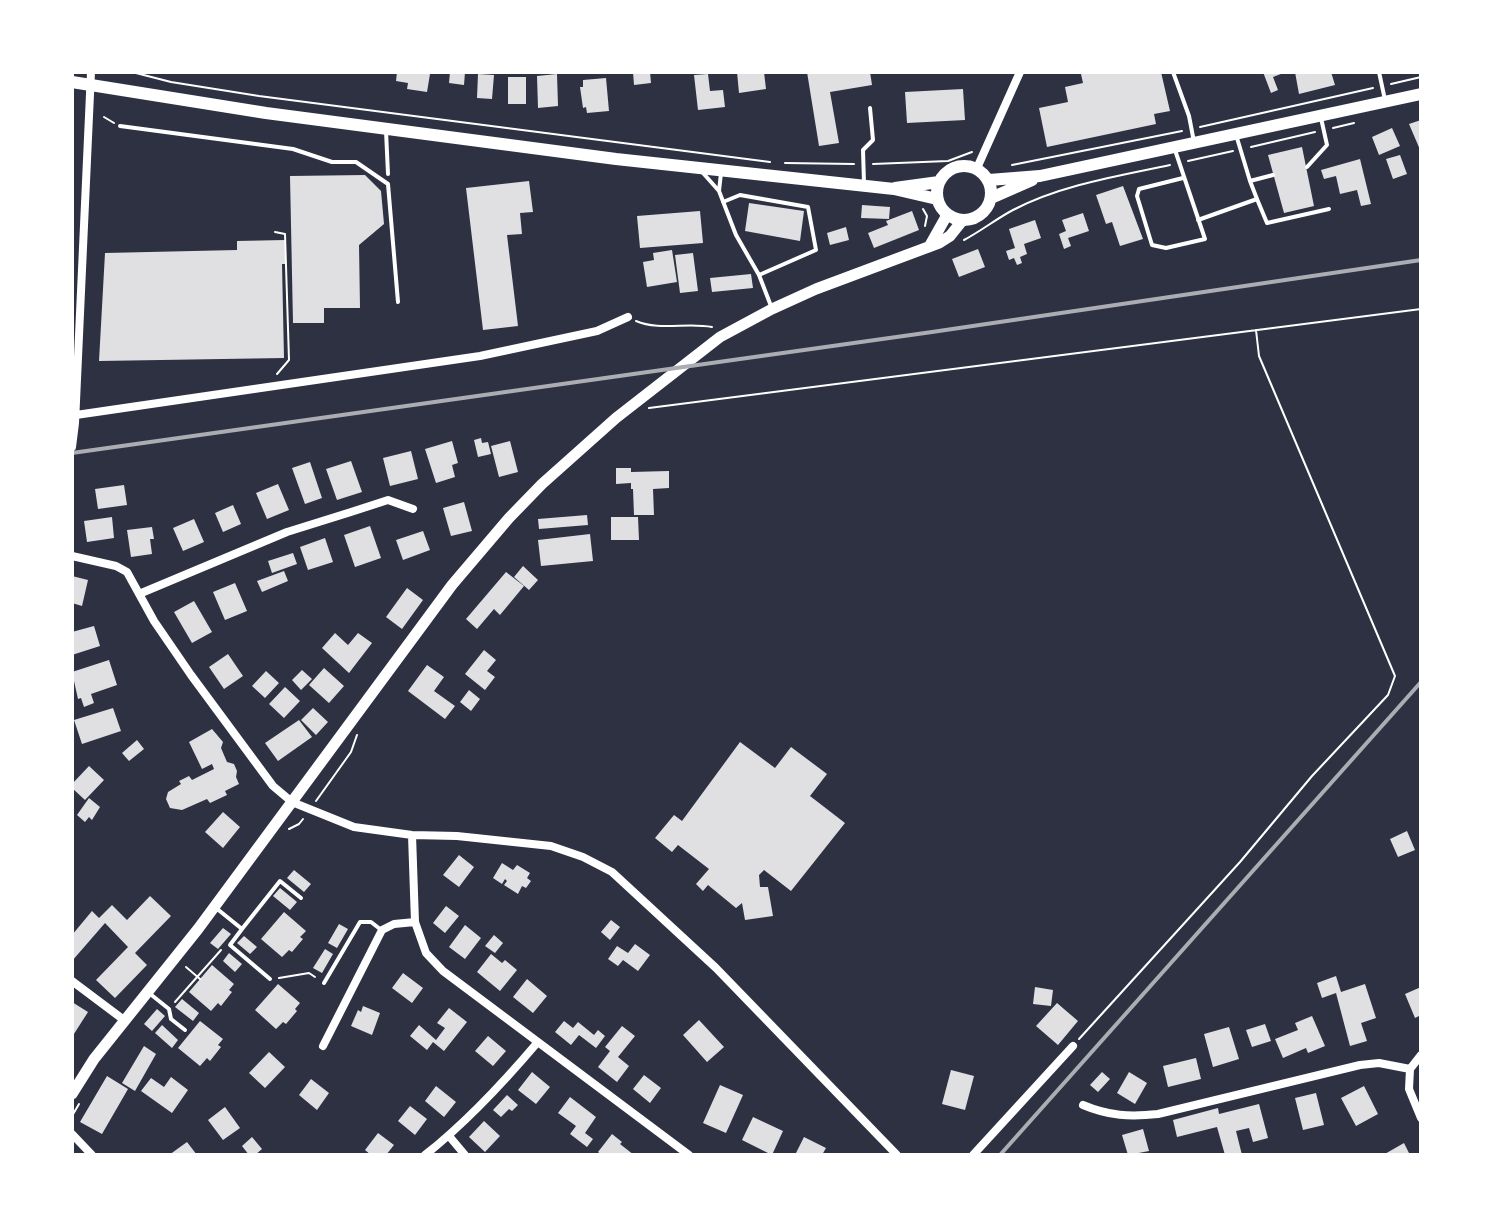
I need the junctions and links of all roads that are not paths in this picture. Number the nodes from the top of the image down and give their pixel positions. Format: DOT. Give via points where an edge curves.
graph roads {
  1 [pos="1020,72"];
  2 [pos="1173,72"];
  3 [pos="1379,72"];
  4 [pos="91,79"];
  5 [pos="72,82"];
  6 [pos="1421,94"];
  7 [pos="1386,102"];
  8 [pos="870,108"];
  9 [pos="1320,116"];
  10 [pos="120,126"];
  11 [pos="386,129"];
  12 [pos="1236,135"];
  13 [pos="1194,144"];
  14 [pos="1175,148"];
  15 [pos="1307,167"];
  16 [pos="698,168"];
  17 [pos="977,168"];
  18 [pos="722,170"];
  19 [pos="388,174"];
  20 [pos="1273,175"];
  21 [pos="1040,176"];
  22 [pos="1183,178"];
  23 [pos="989,180"];
  24 [pos="1250,181"];
  25 [pos="939,182"];
  26 [pos="864,185"];
  27 [pos="894,189"];
  28 [pos="719,191"];
  29 [pos="991,198"];
  30 [pos="937,199"];
  31 [pos="1257,199"];
  32 [pos="723,202"];
  33 [pos="1329,209"];
  34 [pos="947,215"];
  35 [pos="1198,220"];
  36 [pos="962,221"];
  37 [pos="929,247"];
  38 [pos="759,275"];
  39 [pos="398,302"];
  40 [pos="772,309"];
  41 [pos="628,317"];
  42 [pos="74,420"];
  43 [pos="72,447"];
  44 [pos="413,509"];
  45 [pos="72,556"];
  46 [pos="139,594"];
  47 [pos="292,802"];
  48 [pos="412,835"];
  49 [pos="301,898"];
  50 [pos="214,907"];
  51 [pos="415,922"];
  52 [pos="242,929"];
  53 [pos="382,930"];
  54 [pos="270,979"];
  55 [pos="72,981"];
  56 [pos="324,983"];
  57 [pos="147,991"];
  58 [pos="124,1020"];
  59 [pos="185,1030"];
  60 [pos="537,1043"];
  61 [pos="323,1046"];
  62 [pos="1073,1046"];
  63 [pos="1421,1055"];
  64 [pos="1410,1069"];
  65 [pos="72,1094"];
  66 [pos="1083,1105"];
  67 [pos="1421,1118"];
  68 [pos="72,1134"];
  69 [pos="449,1136"];
  70 [pos="92,1155"];
  71 [pos="425,1155"];
  72 [pos="465,1155"];
  73 [pos="689,1155"];
  74 [pos="897,1155"];
  75 [pos="973,1155"];
  1 -- 17 [label="street"];
  2 -- 13 [label="lane"];
  3 -- 7 [label="lane"];
  4 -- 5 [label="main road"];
  4 -- 11 [label="main road"];
  4 -- 42 [label="street"];
  6 -- 7 [label="main road"];
  7 -- 9 [label="main road"];
  8 -- 26 [label="lane" via="873,140 863,150"];
  9 -- 12 [label="main road"];
  9 -- 15 [label="lane" via="1327,145"];
  10 -- 39 [label="lane" via="356,162 388,184"];
  11 -- 16 [label="main road"];
  11 -- 19 [label="lane"];
  12 -- 13 [label="main road"];
  12 -- 24 [label="lane"];
  13 -- 14 [label="main road"];
  14 -- 21 [label="main road"];
  14 -- 22 [label="lane"];
  16 -- 18 [label="main road"];
  16 -- 28 [label="lane"];
  17 -- 23 [label="main road"];
  17 -- 25 [label="main road" via="960,166"];
  18 -- 26 [label="main road"];
  18 -- 28 [label="lane"];
  20 -- 24 [label="lane"];
  21 -- 23 [label="main road"];
  21 -- 29 [label="main road"];
  22 -- 35 [label="lane"];
  22 -- 35 [label="lane" via="1139,189 1152,245 1166,248 1205,239"];
  23 -- 29 [label="main road"];
  24 -- 31 [label="lane"];
  25 -- 27 [label="main road"];
  25 -- 30 [label="main road"];
  26 -- 27 [label="main road"];
  27 -- 30 [label="main road"];
  28 -- 32 [label="lane"];
  29 -- 36 [label="main road" via="981,213"];
  30 -- 34 [label="main road"];
  31 -- 33 [label="lane" via="1267,223"];
  31 -- 35 [label="lane"];
  32 -- 38 [label="lane"];
  32 -- 38 [label="lane" via="740,195 808,207 816,250"];
  34 -- 36 [label="main road"];
  34 -- 37 [label="main road"];
  36 -- 37 [label="main road" via="950,236"];
  37 -- 40 [label="main road"];
  38 -- 40 [label="lane"];
  40 -- 47 [label="main road" via="705,346 577,451 509,518 405,646"];
  41 -- 42 [label="street" via="597,331 480,356"];
  42 -- 43 [label="street"];
  44 -- 46 [label="street" via="388,500 287,532"];
  45 -- 46 [label="street" via="127,572"];
  46 -- 47 [label="street" via="266,777"];
  47 -- 48 [label="street" via="354,827"];
  47 -- 50 [label="main road"];
  48 -- 51 [label="street"];
  48 -- 74 [label="street" via="551,846 612,872 716,968"];
  49 -- 52 [label="lane" via="280,881"];
  50 -- 52 [label="lane"];
  50 -- 57 [label="main road"];
  51 -- 53 [label="street"];
  51 -- 60 [label="street" via="426,953 443,971"];
  52 -- 54 [label="lane" via="230,945"];
  53 -- 56 [label="lane" via="360,922"];
  53 -- 61 [label="street"];
  55 -- 58 [label="street"];
  57 -- 58 [label="main road"];
  57 -- 59 [label="lane"];
  58 -- 65 [label="main road"];
  60 -- 69 [label="street"];
  60 -- 73 [label="street"];
  62 -- 75 [label="street"];
  63 -- 64 [label="street"];
  64 -- 66 [label="street" via="1360,1065 1158,1114 1127,1117"];
  64 -- 67 [label="street" via="1409,1089"];
  68 -- 70 [label="street"];
  69 -- 71 [label="street"];
  69 -- 72 [label="street"];
}
